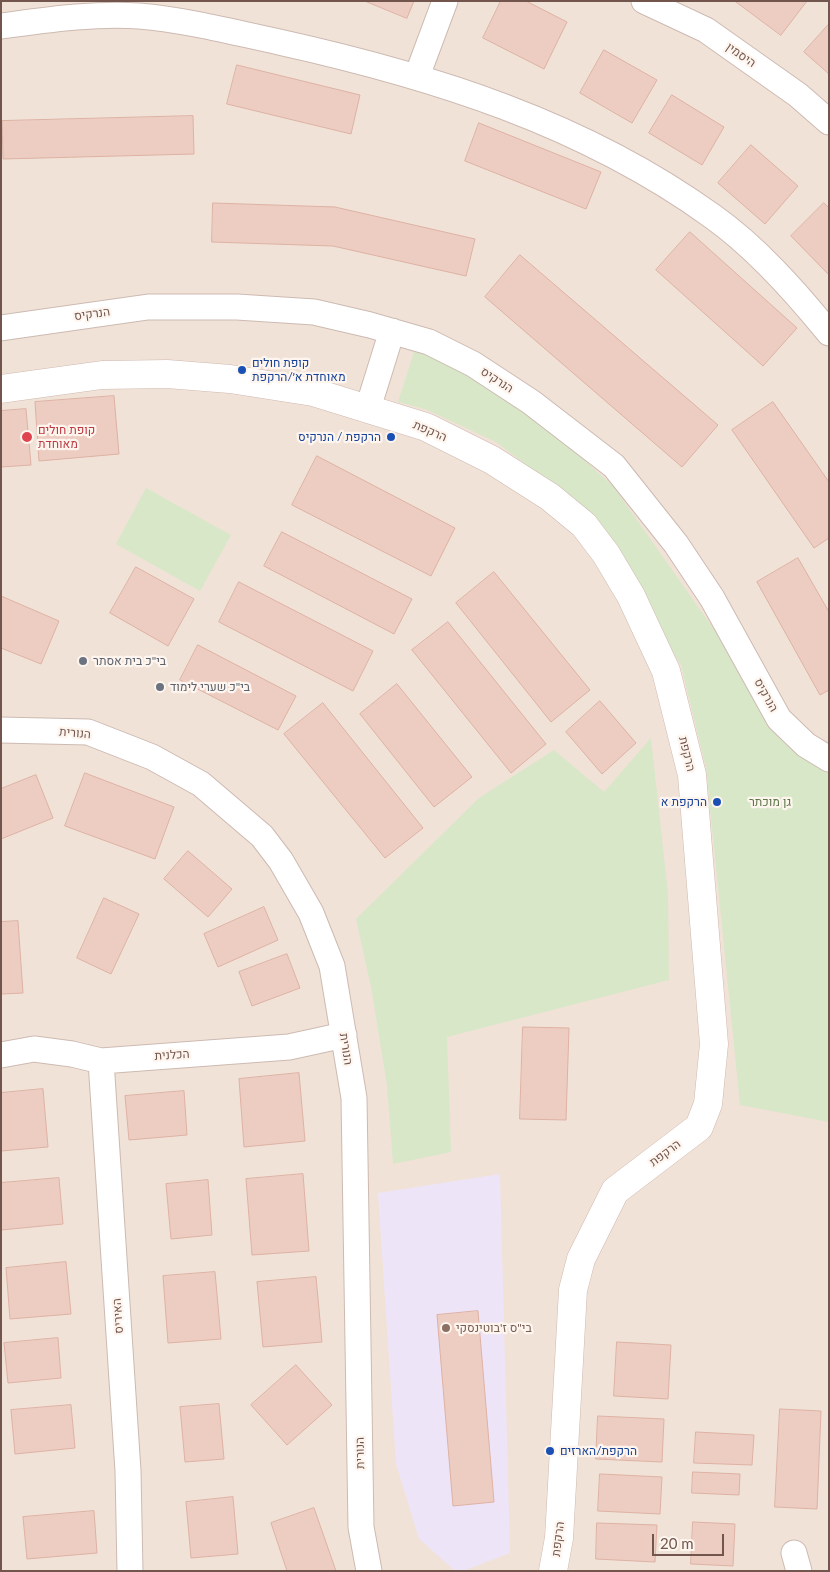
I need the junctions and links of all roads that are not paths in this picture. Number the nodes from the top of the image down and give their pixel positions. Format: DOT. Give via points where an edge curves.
graph roads {
  1 [pos="445,1"];
  2 [pos="644,1"];
  3 [pos="1,26"];
  4 [pos="416,76"];
  5 [pos="829,122"];
  6 [pos="1,328"];
  7 [pos="392,331"];
  8 [pos="829,333"];
  9 [pos="1,389"];
  10 [pos="368,408"];
  11 [pos="1,730"];
  12 [pos="829,759"];
  13 [pos="344,1035"];
  14 [pos="1,1055"];
  15 [pos="100,1061"];
  16 [pos="130,1571"];
  17 [pos="369,1571"];
  18 [pos="554,1571"];
  1 -- 4 [label="street"];
  2 -- 5 [label="street, היסמין" via="706,30 798,95"];
  3 -- 4 [label="street" via="63,18 139,16 217,28"];
  4 -- 8 [label="street" via="532,116 605,151 664,185 713,217 760,257"];
  6 -- 7 [label="street, הנרקיס" via="148,307 237,307 314,312"];
  7 -- 10 [label="street"];
  7 -- 12 [label="street, הנרקיס" via="429,342 473,364 531,402 614,466 676,544 712,598 780,719 806,746"];
  9 -- 10 [label="street, הרקפת" via="102,375 167,374 230,379 313,392"];
  10 -- 18 [label="street, הרקפת" via="426,427 492,460 550,497 584,525 631,596 666,671 692,775 714,1044 708,1104 699,1128 615,1191 581,1259 573,1290 559,1538"];
  11 -- 13 [label="street, הנורית" via="88,732 121,743 201,784 262,836 281,861 311,913 332,966"];
  13 -- 15 [label="street, הכלנית" via="289,1047"];
  13 -- 17 [label="street, הנורית" via="354,1098 361,1527"];
  14 -- 15 [label="street, הכלנית" via="34,1049"];
  15 -- 16 [label="street, האיריס" via="128,1471"];
}
